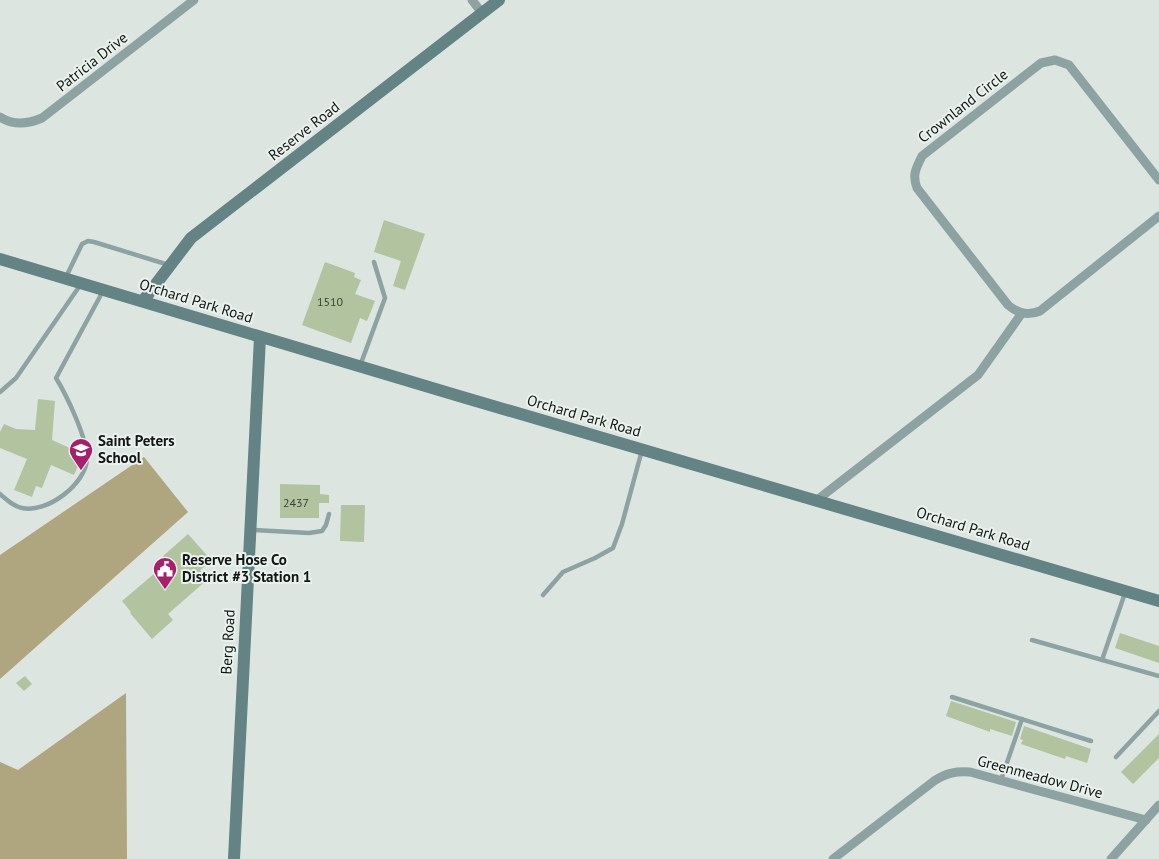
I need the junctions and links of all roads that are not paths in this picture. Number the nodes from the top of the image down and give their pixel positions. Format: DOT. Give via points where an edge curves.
graph roads {
  1 [pos="194,0"];
  2 [pos="472,0"];
  3 [pos="499,0"];
  4 [pos="482,13"];
  5 [pos="0,117"];
  6 [pos="1159,180"];
  7 [pos="1159,216"];
  8 [pos="0,259"];
  9 [pos="374,262"];
  10 [pos="170,266"];
  11 [pos="65,278"];
  12 [pos="82,283"];
  13 [pos="104,290"];
  14 [pos="143,301"];
  15 [pos="1022,313"];
  16 [pos="260,338"];
  17 [pos="360,367"];
  18 [pos="0,392"];
  19 [pos="642,449"];
  20 [pos="0,494"];
  21 [pos="817,500"];
  22 [pos="329,514"];
  23 [pos="250,530"];
  24 [pos="1126,592"];
  25 [pos="543,595"];
  26 [pos="1159,601"];
  27 [pos="1032,640"];
  28 [pos="1102,660"];
  29 [pos="1159,676"];
  30 [pos="952,697"];
  31 [pos="1159,711"];
  32 [pos="1022,719"];
  33 [pos="1091,741"];
  34 [pos="1116,757"];
  35 [pos="1001,780"];
  36 [pos="1159,805"];
  37 [pos="1146,820"];
  38 [pos="234,859"];
  39 [pos="833,859"];
  40 [pos="1111,859"];
  1 -- 5 [label="street, Patricia Drive" via="42,118 23,124"];
  2 -- 4 [label="street"];
  3 -- 4 [label="main road, Reserve Road"];
  4 -- 10 [label="main road, Reserve Road" via="191,238"];
  6 -- 15 [label="street, Crownland Circle" via="1069,65 1055,60 1041,63 922,156 914,171 917,188 1008,305"];
  7 -- 15 [label="street" via="1040,311"];
  8 -- 11 [label="main road, Orchard Park Road"];
  9 -- 17 [label="lane" via="385,298"];
  10 -- 11 [label="lane" via="88,241 82,244"];
  10 -- 14 [label="main road, Reserve Road"];
  11 -- 12 [label="main road, Orchard Park Road"];
  12 -- 13 [label="main road, Orchard Park Road"];
  12 -- 18 [label="lane" via="16,378"];
  13 -- 14 [label="main road, Orchard Park Road"];
  13 -- 20 [label="lane" via="56,378 84,439 87,459 83,471 67,491 38,508 23,508"];
  14 -- 16 [label="main road, Orchard Park Road"];
  15 -- 21 [label="street" via="978,375"];
  16 -- 17 [label="main road, Orchard Park Road"];
  16 -- 23 [label="main road, Berg Road"];
  17 -- 19 [label="main road, Orchard Park Road"];
  19 -- 21 [label="main road, Orchard Park Road"];
  19 -- 25 [label="lane" via="614,548 563,572"];
  21 -- 24 [label="main road, Orchard Park Road"];
  22 -- 23 [label="lane" via="322,532"];
  23 -- 38 [label="main road, Berg Road"];
  24 -- 26 [label="main road, Orchard Park Road"];
  24 -- 28 [label="lane"];
  27 -- 28 [label="lane"];
  28 -- 29 [label="lane"];
  30 -- 32 [label="lane"];
  31 -- 34 [label="lane"];
  32 -- 33 [label="lane"];
  32 -- 35 [label="lane"];
  35 -- 37 [label="street, Greenmeadow Drive"];
  35 -- 39 [label="street, Greenmeadow Drive" via="959,771 942,776"];
  36 -- 37 [label="street"];
  37 -- 40 [label="street"];
}
